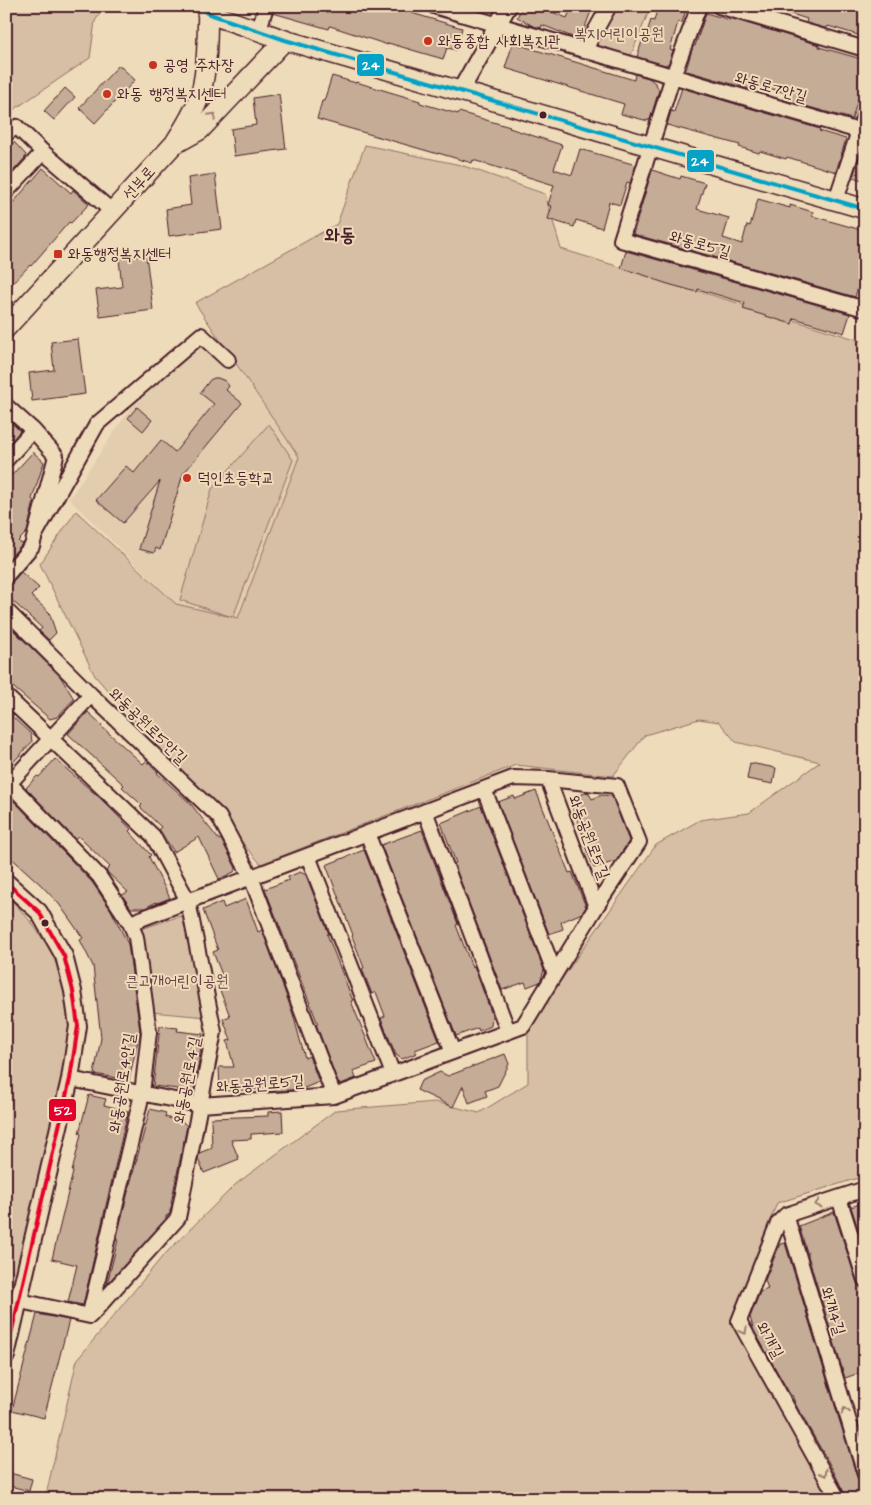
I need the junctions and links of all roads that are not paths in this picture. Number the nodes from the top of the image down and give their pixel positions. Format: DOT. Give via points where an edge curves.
graph roads {
  1 [pos="266,6"];
  2 [pos="434,6"];
  3 [pos="508,6"];
  4 [pos="609,6"];
  5 [pos="699,6"];
  6 [pos="720,6"];
  7 [pos="207,10"];
  8 [pos="498,26"];
  9 [pos="259,30"];
  10 [pos="285,40"];
  11 [pos="865,50"];
  12 [pos="584,51"];
  13 [pos="673,76"];
  14 [pos="461,90"];
  15 [pos="865,113"];
  16 [pos="859,131"];
  17 [pos="6,133"];
  18 [pos="174,144"];
  19 [pos="651,146"];
  20 [pos="44,152"];
  21 [pos="6,192"];
  22 [pos="836,200"];
  23 [pos="865,209"];
  24 [pos="113,212"];
  25 [pos="865,309"];
  26 [pos="6,328"];
  27 [pos="228,360"];
  28 [pos="6,406"];
  29 [pos="33,430"];
  30 [pos="6,460"];
  31 [pos="36,533"];
  32 [pos="6,576"];
  33 [pos="6,610"];
  34 [pos="91,695"];
  35 [pos="6,696"];
  36 [pos="51,739"];
  37 [pos="548,779"];
  38 [pos="7,783"];
  39 [pos="484,789"];
  40 [pos="425,811"];
  41 [pos="367,833"];
  42 [pos="308,856"];
  43 [pos="251,877"];
  44 [pos="6,882"];
  45 [pos="188,901"];
  46 [pos="596,907"];
  47 [pos="130,923"];
  48 [pos="555,974"];
  49 [pos="508,1031"];
  50 [pos="453,1052"];
  51 [pos="393,1074"];
  52 [pos="70,1079"];
  53 [pos="142,1094"];
  54 [pos="334,1096"];
  55 [pos="200,1105"];
  56 [pos="865,1189"];
  57 [pos="839,1198"];
  58 [pos="786,1215"];
  59 [pos="865,1280"];
  60 [pos="12,1299"];
  61 [pos="90,1316"];
  62 [pos="6,1356"];
  63 [pos="865,1474"];
  64 [pos="838,1499"];
  1 -- 9 [label="street"];
  2 -- 8 [label="street, 와동로7안길"];
  3 -- 8 [label="street"];
  4 -- 12 [label="street"];
  5 -- 13 [label="street"];
  6 -- 11 [label="street"];
  7 -- 9 [label="main road"];
  7 -- 18 [label="main road, 선부로" via="206,59 201,92"];
  8 -- 12 [label="street, 와동로7안길"];
  8 -- 14 [label="street"];
  9 -- 10 [label="main road"];
  10 -- 14 [label="main road"];
  18 -- 10 [label="main road, one-way" via="200,130"];
  12 -- 13 [label="street, 와동로7안길"];
  13 -- 16 [label="street, 와동로7안길"];
  13 -- 19 [label="street"];
  14 -- 19 [label="main road"];
  15 -- 16 [label="street"];
  16 -- 22 [label="street"];
  17 -- 20 [label="street" via="17,127"];
  18 -- 24 [label="main road, 선부로"];
  19 -- 22 [label="main road"];
  19 -- 25 [label="street, 와동로5길" via="621,240"];
  20 -- 21 [label="street"];
  20 -- 24 [label="street"];
  22 -- 23 [label="main road"];
  24 -- 26 [label="main road, 선부로"];
  27 -- 31 [label="street" via="201,335 97,424"];
  28 -- 29 [label="street"];
  29 -- 30 [label="street"];
  29 -- 31 [label="street" via="56,456"];
  31 -- 32 [label="street" via="32,546"];
  33 -- 34 [label="street, 와동공원로5안길"];
  34 -- 36 [label="street"];
  34 -- 43 [label="street, 와동공원로5안길" via="219,818"];
  35 -- 36 [label="street, 와동공원로4길"];
  36 -- 38 [label="street"];
  36 -- 45 [label="street, 와동공원로4길" via="153,836"];
  37 -- 39 [label="street, 와동공원로5길" via="513,778"];
  37 -- 46 [label="street, 와동공원로5길"];
  37 -- 46 [label="street, 와동공원로5길" via="618,786 639,842"];
  38 -- 47 [label="street, 와동공원로4안길" via="99,876"];
  39 -- 40 [label="street, 와동공원로5길"];
  39 -- 48 [label="street"];
  40 -- 41 [label="street, 와동공원로5길"];
  40 -- 49 [label="street"];
  41 -- 42 [label="street, 와동공원로5길"];
  41 -- 50 [label="street"];
  42 -- 43 [label="street, 와동공원로5길"];
  42 -- 51 [label="street"];
  43 -- 45 [label="street, 와동공원로5길"];
  43 -- 54 [label="street, 와동공원로5길"];
  44 -- 52 [label="street" via="39,912 64,956 78,1026"];
  45 -- 47 [label="street, 와동공원로5길"];
  45 -- 55 [label="street, 와동공원로4길" via="214,1032"];
  46 -- 48 [label="street, 와동공원로5길"];
  47 -- 53 [label="street, 와동공원로4안길" via="136,937 150,1032"];
  48 -- 49 [label="street, 와동공원로5길" via="523,1026"];
  49 -- 50 [label="street, 와동공원로5길"];
  50 -- 51 [label="street, 와동공원로5길"];
  51 -- 54 [label="street, 와동공원로5길"];
  52 -- 53 [label="street, 와동공원로5길"];
  52 -- 60 [label="street"];
  53 -- 55 [label="street, 와동공원로5길"];
  53 -- 61 [label="street, 와동공원로4안길"];
  54 -- 55 [label="street, 와동공원로5길"];
  55 -- 61 [label="street, 와동공원로4길" via="178,1218"];
  56 -- 57 [label="street"];
  57 -- 58 [label="street, one-way"];
  57 -- 59 [label="street"];
  63 -- 58 [label="street, 와개4길, one-way"];
  58 -- 64 [label="street, 와개길, one-way" via="778,1223 739,1321"];
  60 -- 61 [label="street"];
  60 -- 62 [label="street"];
}
